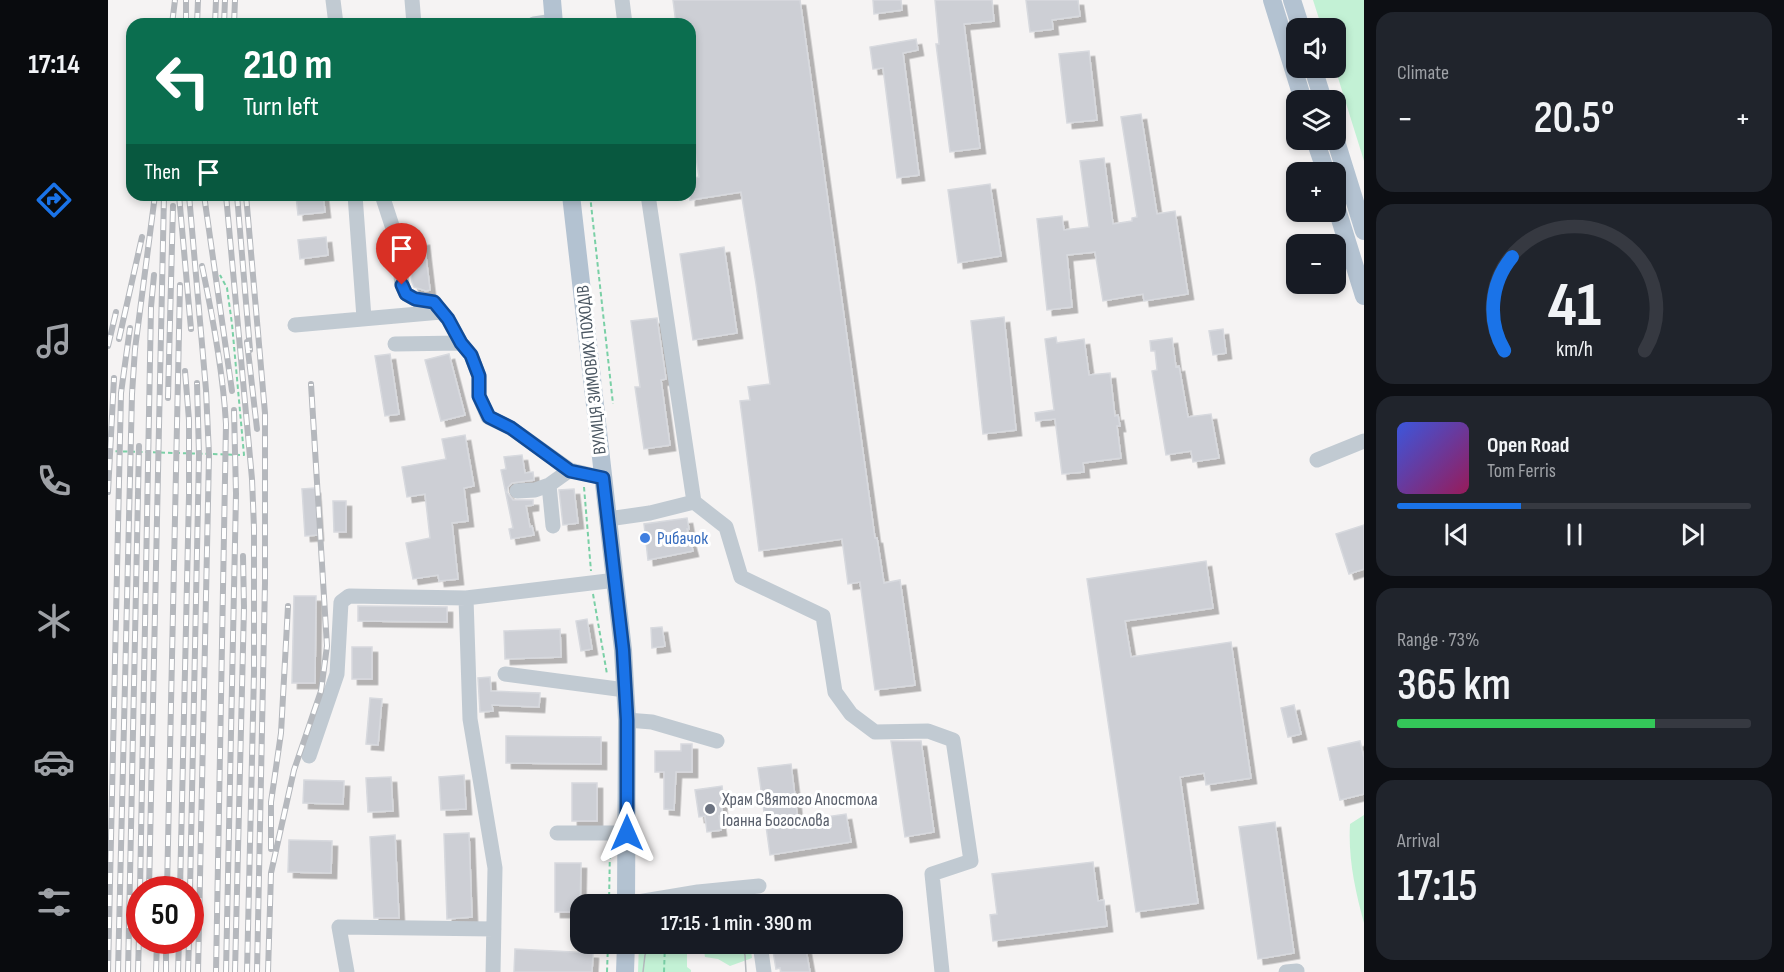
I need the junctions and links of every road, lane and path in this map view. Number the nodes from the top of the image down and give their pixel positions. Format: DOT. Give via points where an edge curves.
graph roads {
  1 [pos="333,0"];
  2 [pos="412,0"];
  3 [pos="552,0"];
  4 [pos="622,0"];
  5 [pos="1272,0"];
  6 [pos="1292,0"];
  7 [pos="335,18"];
  8 [pos="414,18"];
  9 [pos="554,18"];
  10 [pos="624,18"];
  11 [pos="1298,18"];
  12 [pos="1300,90"];
  13 [pos="1339,150"];
  14 [pos="355,201"];
  15 [pos="384,201"];
  16 [pos="572,201"];
  17 [pos="591,201"];
  18 [pos="649,201"];
  19 [pos="1341,222"];
  20 [pos="1364,231"];
  21 [pos="220,275"];
  22 [pos="1364,296"];
  23 [pos="441,312"];
  24 [pos="364,318"];
  25 [pos="295,325"];
  26 [pos="461,343"];
  27 [pos="396,344"];
  28 [pos="613,404"];
  29 [pos="1364,441"];
  30 [pos="108,452"];
  31 [pos="1317,460"];
  32 [pos="570,471"];
  33 [pos="603,478"];
  34 [pos="549,485"];
  35 [pos="518,491"];
  36 [pos="694,502"];
  37 [pos="608,519"];
  38 [pos="553,526"];
  39 [pos="615,580"];
  40 [pos="466,597"];
  41 [pos="505,674"];
  42 [pos="625,690"];
  43 [pos="627,720"];
  44 [pos="717,741"];
  45 [pos="309,756"];
  46 [pos="557,833"];
  47 [pos="627,833"];
  48 [pos="759,886"];
  49 [pos="626,894"];
  50 [pos="686,894"];
  51 [pos="494,928"];
  52 [pos="608,954"];
  53 [pos="626,954"];
  54 [pos="665,954"];
  55 [pos="761,954"];
  56 [pos="347,972"];
  57 [pos="493,972"];
  58 [pos="607,972"];
  59 [pos="625,972"];
  60 [pos="664,972"];
  61 [pos="764,972"];
  62 [pos="942,972"];
  1 -- 7 [label="street"];
  2 -- 8 [label="street"];
  3 -- 9 [label="main road"];
  4 -- 10 [label="street"];
  5 -- 12 [label="main road"];
  6 -- 11 [label="main road"];
  13 -- 20 [label="main road"];
  14 -- 24 [label="street"];
  15 -- 23 [label="street" via="397,241 406,294 434,302"];
  16 -- 33 [label="main road, ВУЛИЦЯ ЗИМОВИХ ПОХОДІВ"];
  17 -- 28 [label="path"];
  18 -- 36 [label="street"];
  19 -- 22 [label="main road"];
  21 -- 30 [label="path" via="227,288 232,324 244,455"];
  23 -- 24 [label="street"];
  23 -- 26 [label="street"];
  24 -- 25 [label="street"];
  26 -- 27 [label="street"];
  26 -- 32 [label="street" via="471,355 479,376 479,396 489,417 511,428"];
  29 -- 31 [label="street"];
  32 -- 33 [label="street"];
  32 -- 34 [label="street"];
  33 -- 37 [label="main road, ВУЛИЦЯ ЗИМОВИХ ПОХОДІВ"];
  34 -- 35 [label="street"];
  34 -- 38 [label="street"];
  36 -- 37 [label="street"];
  36 -- 62 [label="street" via="726,527 741,578 823,616 835,692 851,714 875,732 928,731 953,740 970,861 932,874"];
  37 -- 39 [label="main road, ВУЛИЦЯ ЗИМОВИХ ПОХОДІВ"];
  39 -- 40 [label="street"];
  39 -- 42 [label="main road, ВУЛИЦЯ ЗИМОВИХ ПОХОДІВ"];
  40 -- 45 [label="street" via="349,596 340,602 337,674"];
  40 -- 51 [label="street" via="470,719 495,868"];
  41 -- 42 [label="street"];
  42 -- 43 [label="main road, ВУЛИЦЯ ЗИМОВИХ ПОХОДІВ"];
  43 -- 44 [label="street" via="652,722"];
  43 -- 47 [label="main road, ВУЛИЦЯ ЗИМОВИХ ПОХОДІВ"];
  46 -- 47 [label="street"];
  47 -- 49 [label="main road, ВУЛИЦЯ ЗИМОВИХ ПОХОДІВ"];
  48 -- 50 [label="street"];
  51 -- 56 [label="street" via="339,927"];
  51 -- 57 [label="street"];
  52 -- 58 [label="path"];
  53 -- 59 [label="main road"];
  54 -- 60 [label="path"];
  55 -- 61 [label="street"];
}
